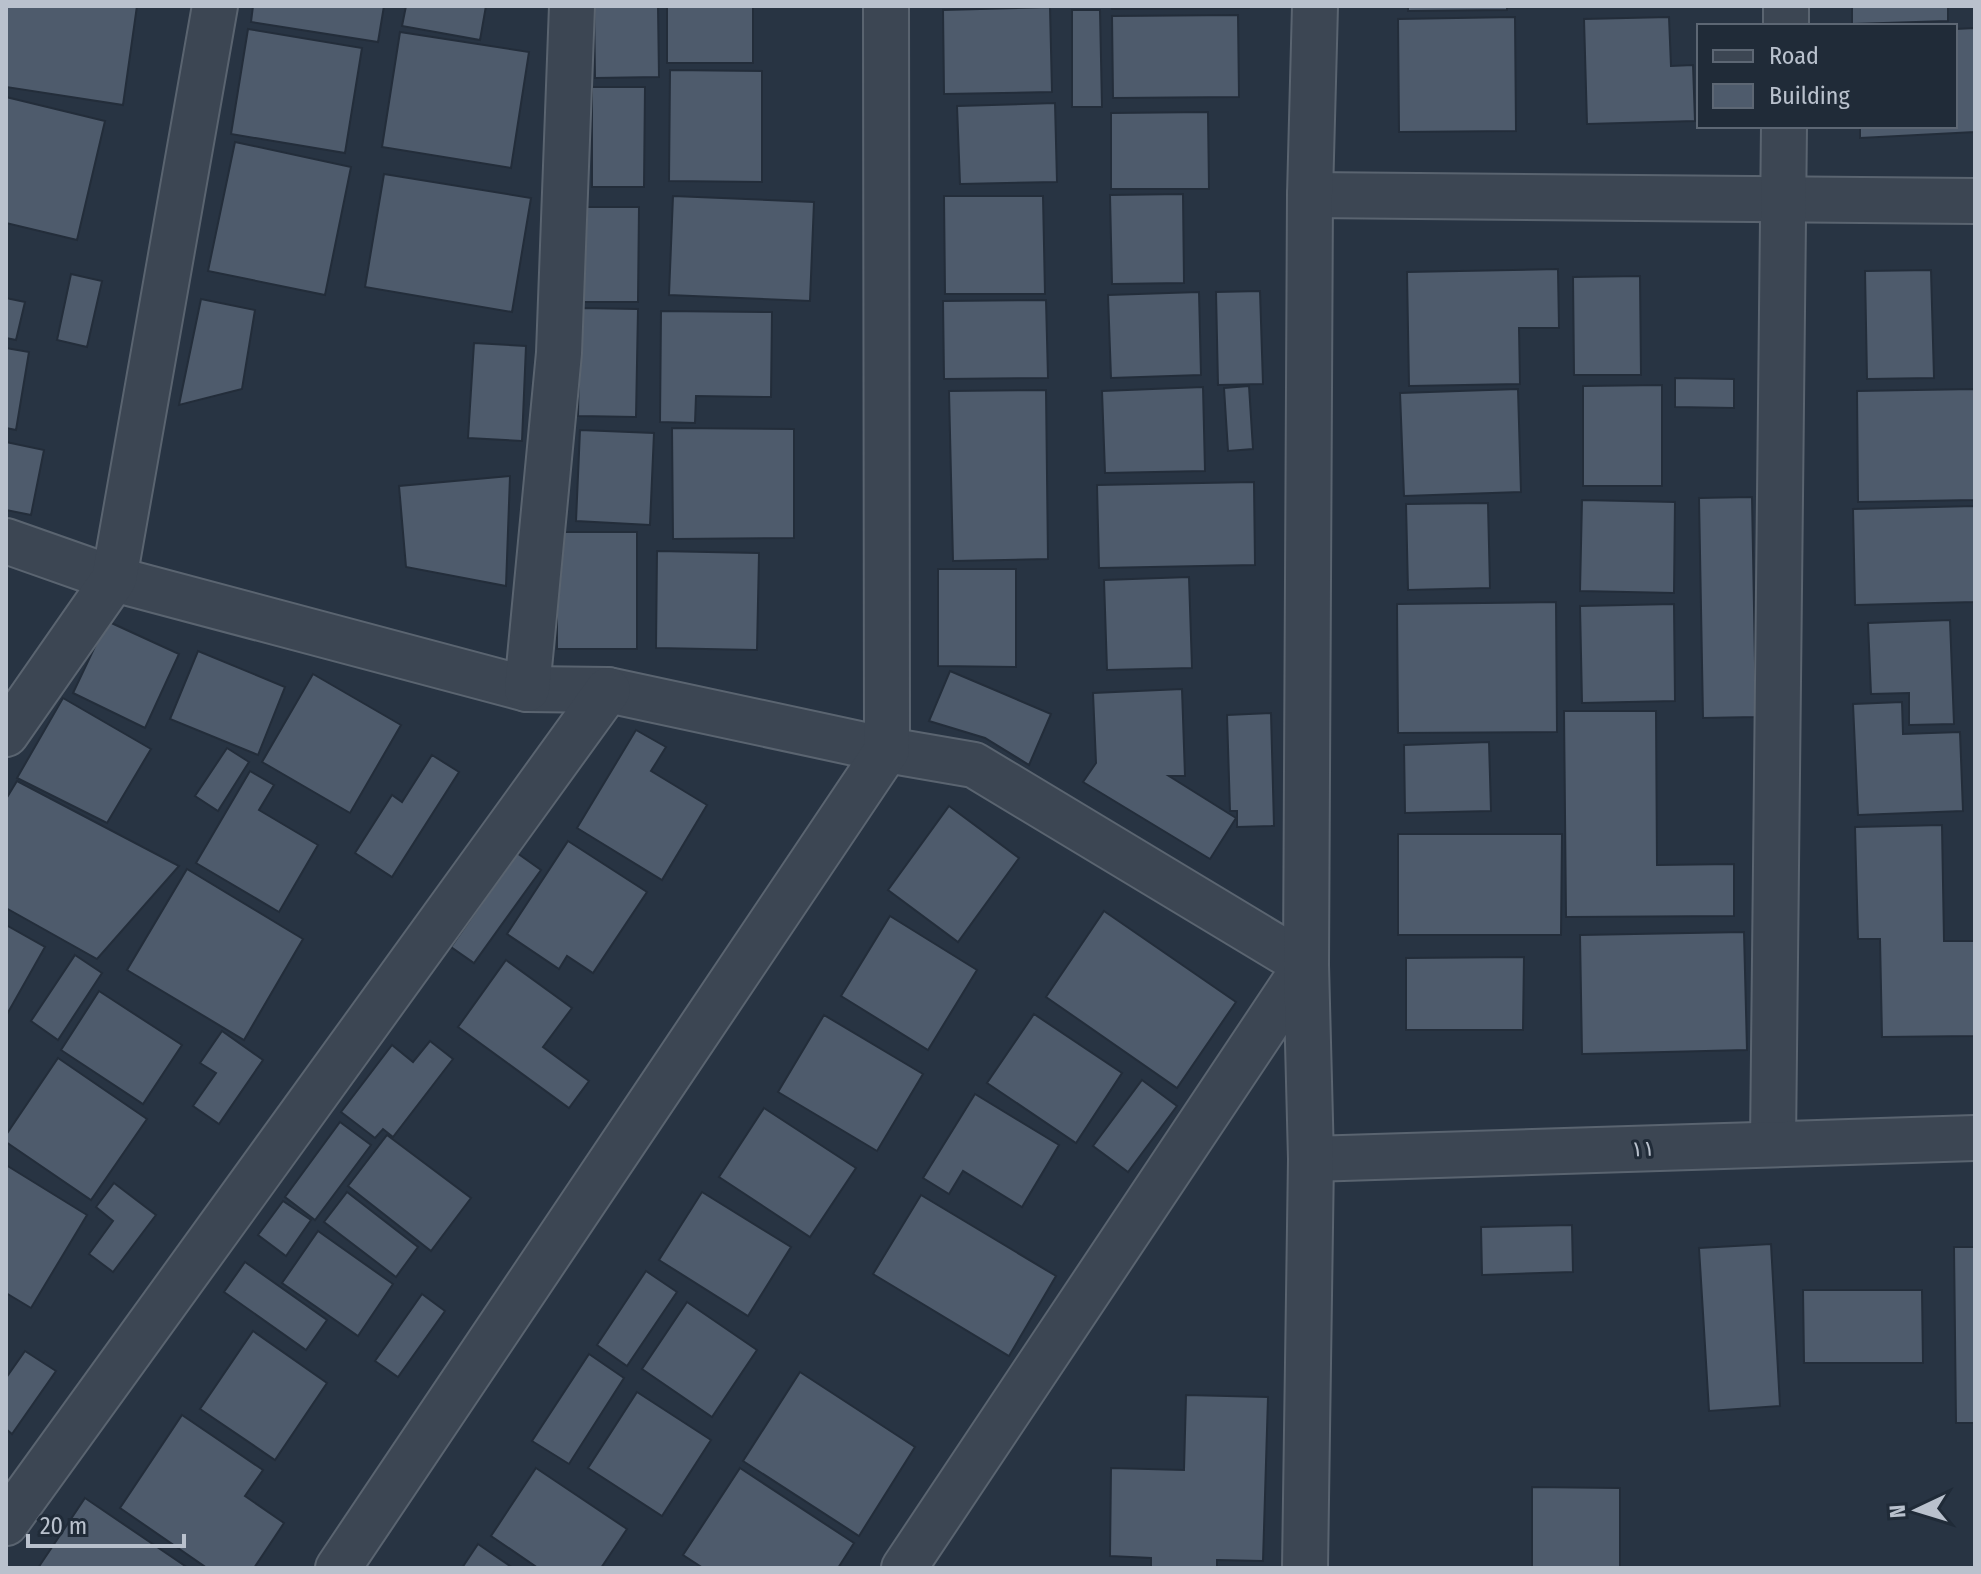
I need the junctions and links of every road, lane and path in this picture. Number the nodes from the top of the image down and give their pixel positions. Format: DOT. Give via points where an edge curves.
graph roads {
  1 [pos="215,6"];
  2 [pos="572,6"];
  3 [pos="886,6"];
  4 [pos="1315,6"];
  5 [pos="1784,128"];
  6 [pos="1310,195"];
  7 [pos="1783,199"];
  8 [pos="1975,201"];
  9 [pos="6,541"];
  10 [pos="114,579"];
  11 [pos="527,689"];
  12 [pos="608,690"];
  13 [pos="6,734"];
  14 [pos="887,750"];
  15 [pos="1306,965"];
  16 [pos="1975,1138"];
  17 [pos="1773,1144"];
  18 [pos="1311,1159"];
  19 [pos="6,1523"];
  20 [pos="338,1568"];
  21 [pos="904,1568"];
  22 [pos="1305,1568"];
  1 -- 10 [label="street"];
  2 -- 11 [label="street" via="559,353"];
  3 -- 14 [label="street"];
  4 -- 6 [label="street"];
  5 -- 7 [label="street"];
  6 -- 7 [label="street"];
  6 -- 15 [label="street"];
  7 -- 8 [label="street"];
  7 -- 17 [label="street"];
  9 -- 10 [label="street"];
  10 -- 11 [label="street"];
  10 -- 13 [label="street"];
  11 -- 12 [label="street"];
  12 -- 14 [label="street"];
  12 -- 19 [label="street"];
  14 -- 15 [label="street" via="974,765"];
  14 -- 20 [label="street"];
  15 -- 18 [label="street"];
  15 -- 21 [label="street"];
  16 -- 17 [label="street, ۱۱"];
  17 -- 18 [label="street, ۱۱"];
  18 -- 22 [label="street"];
}
